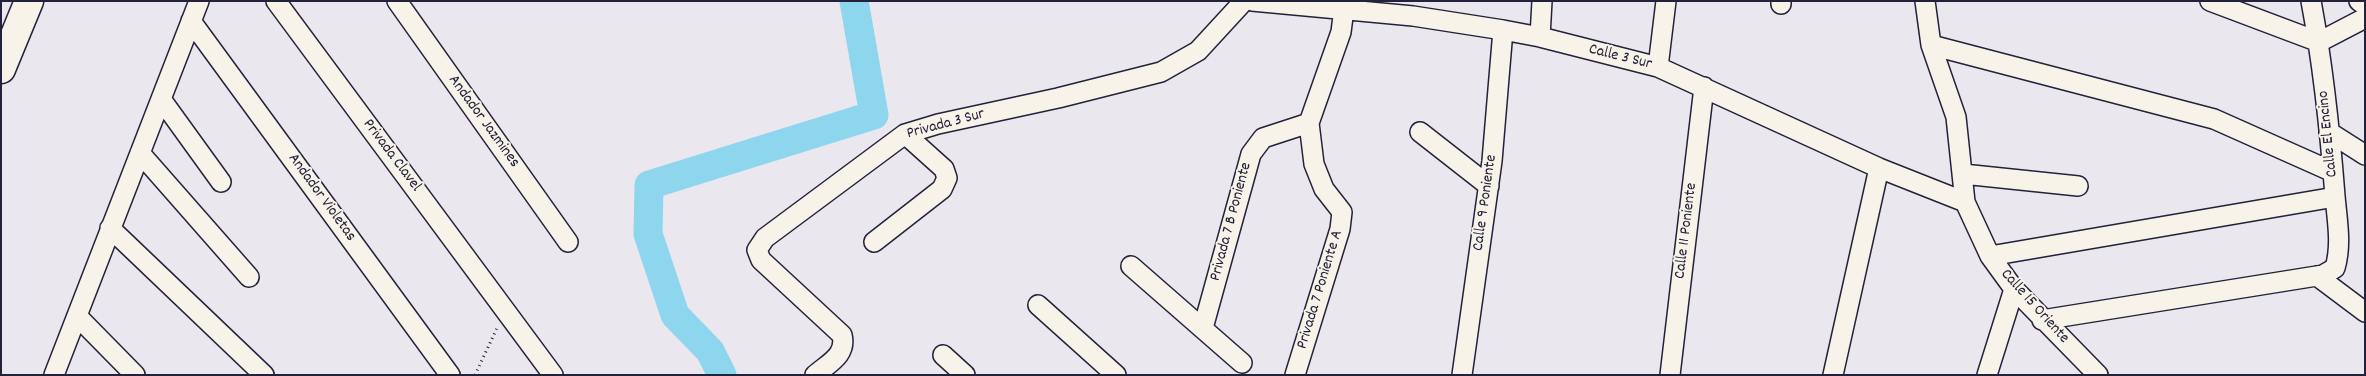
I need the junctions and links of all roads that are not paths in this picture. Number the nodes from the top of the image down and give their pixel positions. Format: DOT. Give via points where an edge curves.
graph roads {
  1 [pos="29,1"];
  2 [pos="198,1"];
  3 [pos="276,1"];
  4 [pos="397,1"];
  5 [pos="1244,1"];
  6 [pos="1252,1"];
  7 [pos="1542,1"];
  8 [pos="1666,1"];
  9 [pos="1925,1"];
  10 [pos="2210,1"];
  11 [pos="2311,1"];
  12 [pos="2359,1"];
  13 [pos="2365,5"];
  14 [pos="1345,6"];
  15 [pos="1413,9"];
  16 [pos="2365,18"];
  17 [pos="191,22"];
  18 [pos="1503,30"];
  19 [pos="1540,37"];
  20 [pos="2318,42"];
  21 [pos="1931,46"];
  22 [pos="1658,67"];
  23 [pos="1,69"];
  24 [pos="1704,87"];
  25 [pos="161,99"];
  26 [pos="1310,123"];
  27 [pos="1420,132"];
  28 [pos="2329,132"];
  29 [pos="905,134"];
  30 [pos="140,153"];
  31 [pos="2365,155"];
  32 [pos="1879,168"];
  33 [pos="2334,172"];
  34 [pos="1963,174"];
  35 [pos="221,182"];
  36 [pos="1489,186"];
  37 [pos="2078,186"];
  38 [pos="2335,197"];
  39 [pos="1965,202"];
  40 [pos="110,228"];
  41 [pos="568,242"];
  42 [pos="874,242"];
  43 [pos="1990,256"];
  44 [pos="1131,266"];
  45 [pos="2317,276"];
  46 [pos="249,277"];
  47 [pos="2014,289"];
  48 [pos="1038,305"];
  49 [pos="2365,312"];
  50 [pos="77,316"];
  51 [pos="2042,320"];
  52 [pos="1203,328"];
  53 [pos="943,355"];
  54 [pos="1242,363"];
  55 [pos="54,375"];
  56 [pos="135,375"];
  57 [pos="264,375"];
  58 [pos="450,375"];
  59 [pos="553,375"];
  60 [pos="815,375"];
  61 [pos="965,375"];
  62 [pos="1116,375"];
  63 [pos="1295,375"];
  64 [pos="1462,375"];
  65 [pos="1670,375"];
  66 [pos="1833,375"];
  67 [pos="1987,375"];
  68 [pos="2098,375"];
  1 -- 23 [label="main road"];
  2 -- 17 [label="street"];
  3 -- 59 [label="street, Privada Clavel"];
  4 -- 41 [label="street, Andador Jazmines"];
  5 -- 29 [label="street, Privada 3 Sur" via="1198,50 1161,72"];
  6 -- 14 [label="street, Calle 3 Sur"];
  7 -- 19 [label="street"];
  8 -- 22 [label="street"];
  9 -- 21 [label="street, Calle 15 Oriente"];
  10 -- 20 [label="street"];
  11 -- 20 [label="street, Calle El Encino"];
  12 -- 13 [label="street"];
  14 -- 15 [label="street, Calle 3 Sur"];
  14 -- 26 [label="street" via="1340,32"];
  15 -- 18 [label="street, Calle 3 Sur"];
  16 -- 20 [label="street"];
  17 -- 25 [label="street"];
  17 -- 58 [label="street, Andador Violetas"];
  18 -- 19 [label="street, Calle 3 Sur"];
  18 -- 36 [label="street, Calle 9 Poniente"];
  19 -- 22 [label="street, Calle 3 Sur"];
  20 -- 28 [label="street, Calle El Encino"];
  21 -- 33 [label="street" via="2214,119"];
  21 -- 34 [label="street, Calle 15 Oriente" via="1956,118"];
  22 -- 24 [label="street, Calle 3 Sur"];
  24 -- 32 [label="street, Calle 3 Sur"];
  24 -- 65 [label="street, Calle 11 Poniente"];
  25 -- 30 [label="street"];
  25 -- 35 [label="street"];
  26 -- 52 [label="street, Privada 7 B Poniente" via="1263,138 1251,154"];
  26 -- 63 [label="street, Privada 7 Poniente A" via="1314,164 1324,189 1342,212 1340,229"];
  27 -- 36 [label="street"];
  28 -- 31 [label="street"];
  28 -- 33 [label="street, Calle El Encino"];
  29 -- 42 [label="street" via="944,169 947,178 942,189"];
  29 -- 60 [label="street, Privada 3 Sur" via="765,238 757,250 761,260 842,335 844,344 840,354"];
  30 -- 40 [label="street"];
  30 -- 46 [label="street"];
  32 -- 39 [label="street, Calle 3 Sur"];
  32 -- 66 [label="street"];
  33 -- 38 [label="street, Calle El Encino"];
  34 -- 37 [label="street"];
  34 -- 39 [label="street, Calle 15 Oriente"];
  36 -- 64 [label="street, Calle 9 Poniente"];
  38 -- 43 [label="street"];
  38 -- 45 [label="street, Calle El Encino" via="2340,252 2335,268"];
  39 -- 43 [label="street, Calle 15 Oriente"];
  40 -- 50 [label="street"];
  40 -- 57 [label="street"];
  43 -- 47 [label="street, Calle 15 Oriente"];
  44 -- 52 [label="street"];
  45 -- 49 [label="street"];
  45 -- 51 [label="street"];
  47 -- 51 [label="street, Calle 15 Oriente"];
  47 -- 67 [label="street"];
  48 -- 62 [label="street"];
  50 -- 55 [label="street"];
  50 -- 56 [label="street"];
  51 -- 68 [label="street, Calle 15 Oriente"];
  52 -- 54 [label="street"];
  53 -- 61 [label="street"];
}
